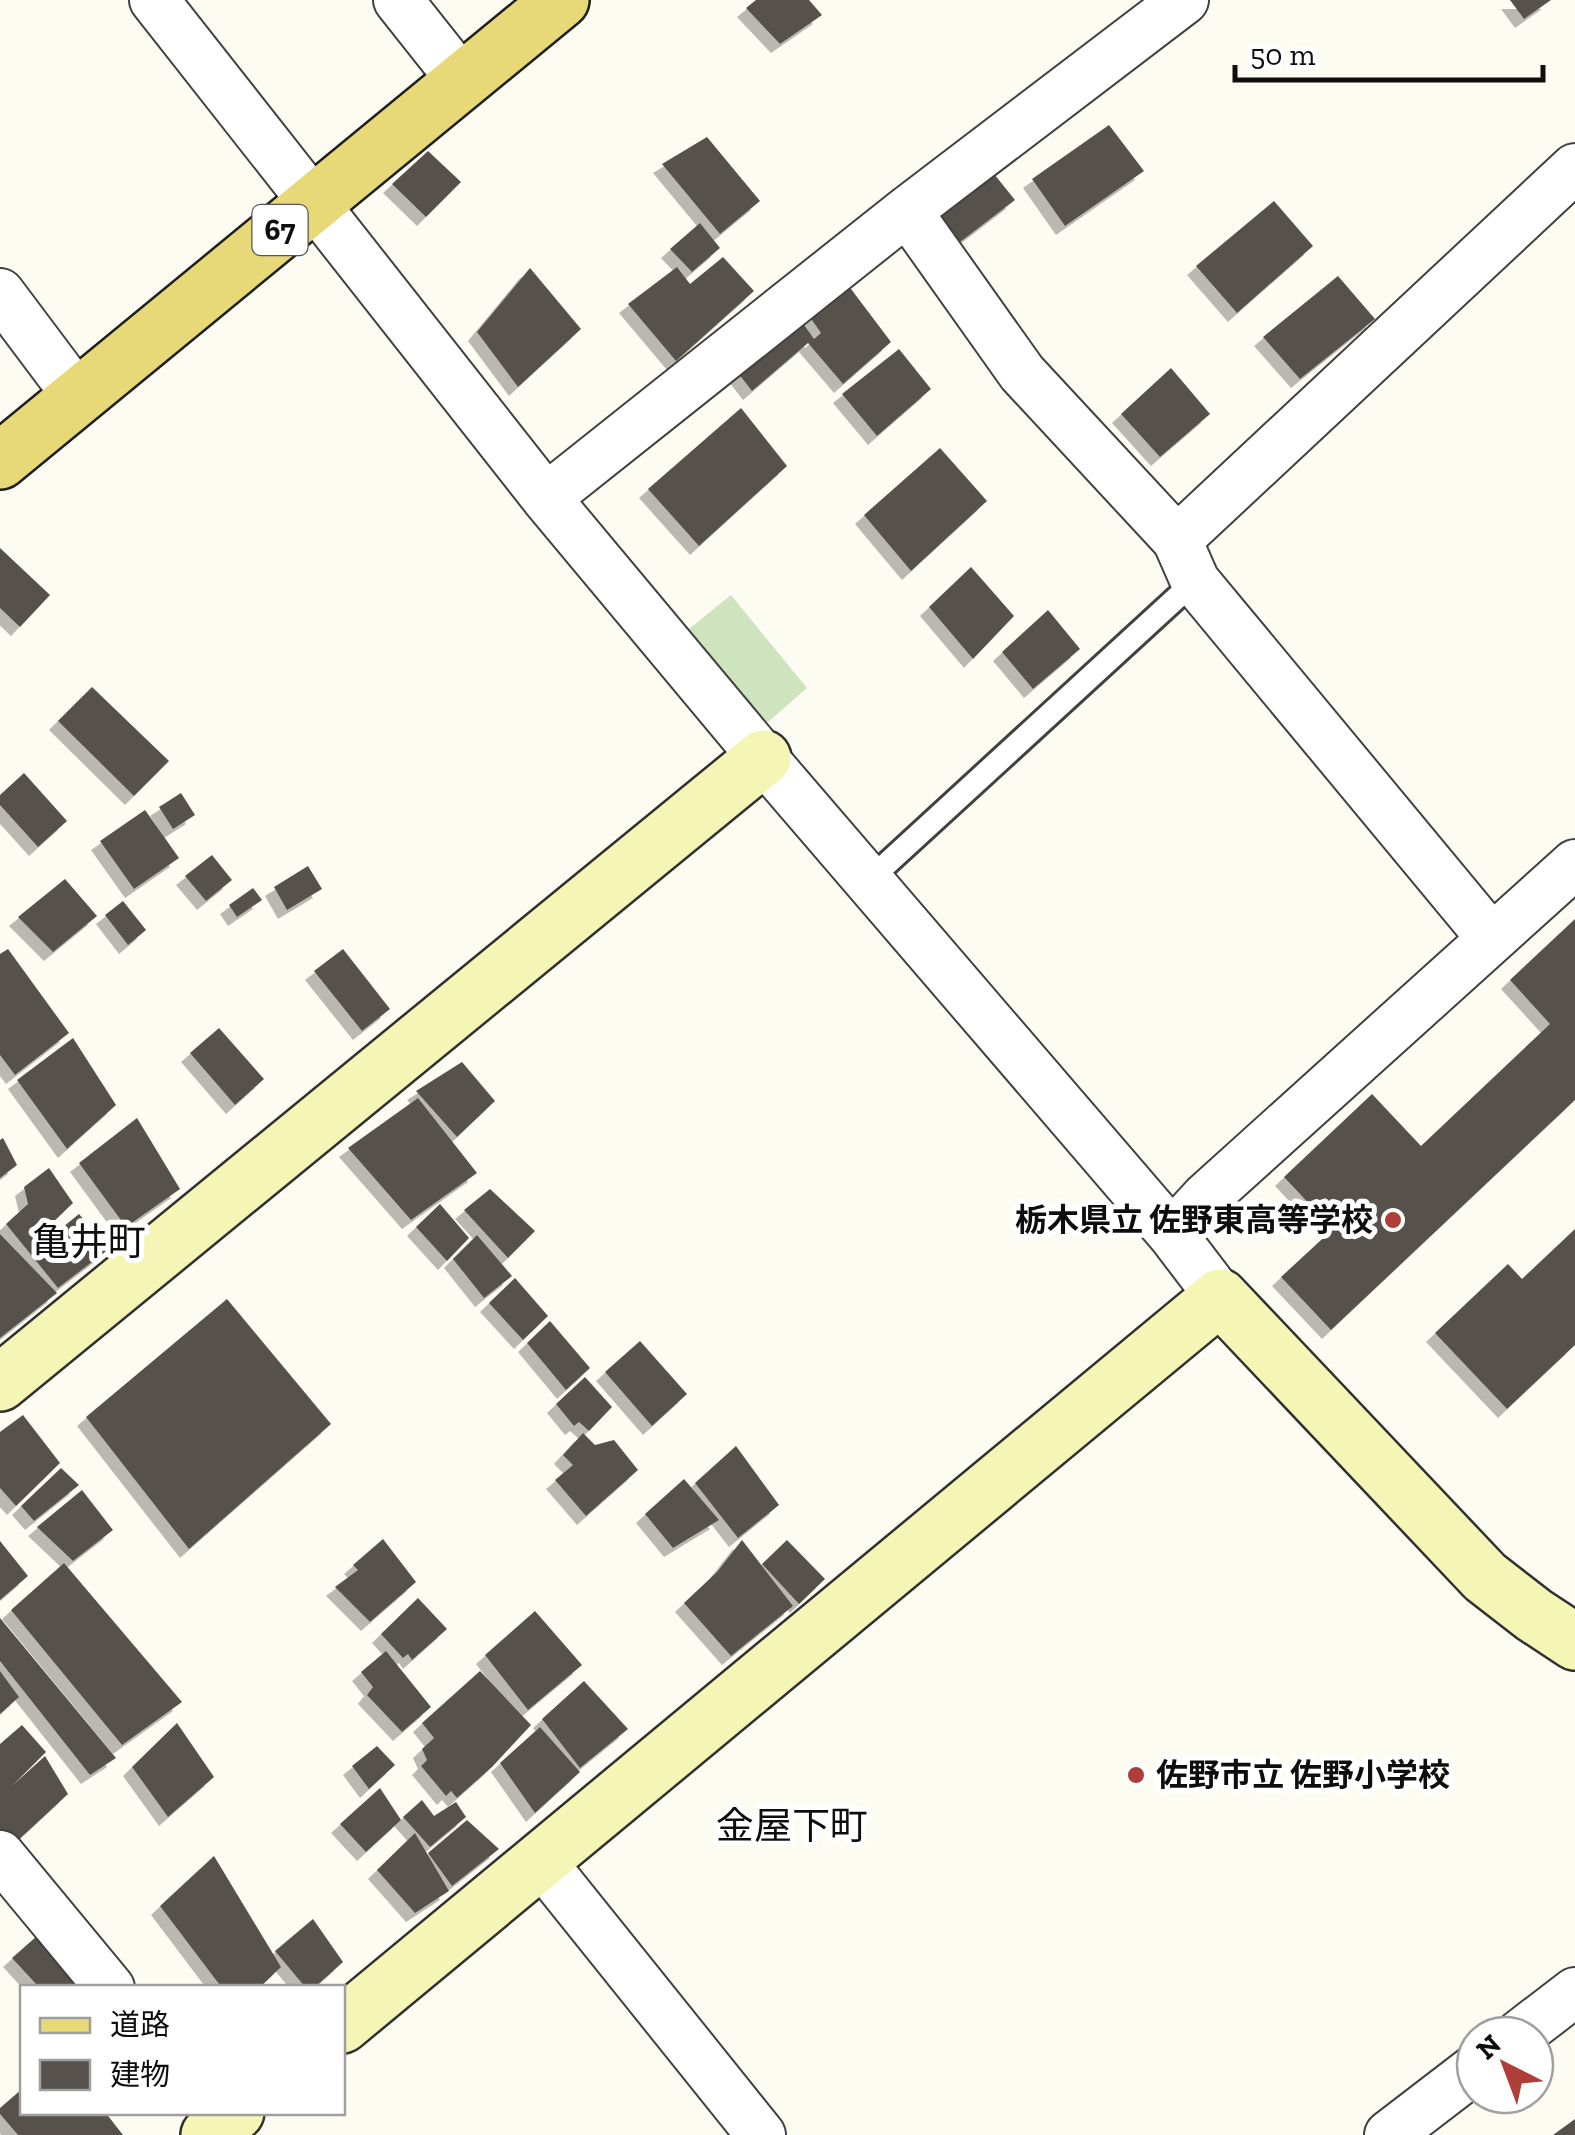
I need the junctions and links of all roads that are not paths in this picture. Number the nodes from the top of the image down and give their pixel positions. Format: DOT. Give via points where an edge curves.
graph roads {
  1 [pos="154,0"];
  2 [pos="398,0"];
  3 [pos="561,0"];
  4 [pos="1184,0"];
  5 [pos="463,82"];
  6 [pos="1575,168"];
  7 [pos="314,202"];
  8 [pos="907,211"];
  9 [pos="0,293"];
  10 [pos="78,397"];
  11 [pos="0,461"];
  12 [pos="546,498"];
  13 [pos="1186,560"];
  14 [pos="763,758"];
  15 [pos="1575,864"];
  16 [pos="869,880"];
  17 [pos="1492,939"];
  18 [pos="1172,1234"];
  19 [pos="1220,1297"];
  20 [pos="0,1384"];
  21 [pos="1575,1642"];
  22 [pos="0,1855"];
  23 [pos="541,1861"];
  24 [pos="108,1985"];
  25 [pos="1575,1992"];
  26 [pos="1545,2015"];
  27 [pos="345,2022"];
  28 [pos="1455,2084"];
  29 [pos="761,2135"];
  30 [pos="1388,2135"];
  1 -- 7 [label="street"];
  2 -- 5 [label="street"];
  3 -- 5 [label="main road, 67"];
  4 -- 8 [label="street"];
  5 -- 7 [label="main road, 67"];
  6 -- 13 [label="street"];
  7 -- 10 [label="main road, 67"];
  7 -- 12 [label="street"];
  8 -- 12 [label="street"];
  8 -- 13 [label="street" via="1022,373"];
  9 -- 10 [label="street"];
  10 -- 11 [label="main road, 67"];
  12 -- 14 [label="street"];
  13 -- 16 [label="lane"];
  13 -- 17 [label="street"];
  14 -- 16 [label="street"];
  14 -- 20 [label="street"];
  15 -- 17 [label="street"];
  16 -- 18 [label="street"];
  17 -- 18 [label="street"];
  18 -- 19 [label="street"];
  19 -- 21 [label="street" via="1485,1577"];
  19 -- 23 [label="street"];
  22 -- 24 [label="street"];
  23 -- 27 [label="street"];
  23 -- 29 [label="street"];
  25 -- 26 [label="street"];
  28 -- 30 [label="street"];
}
